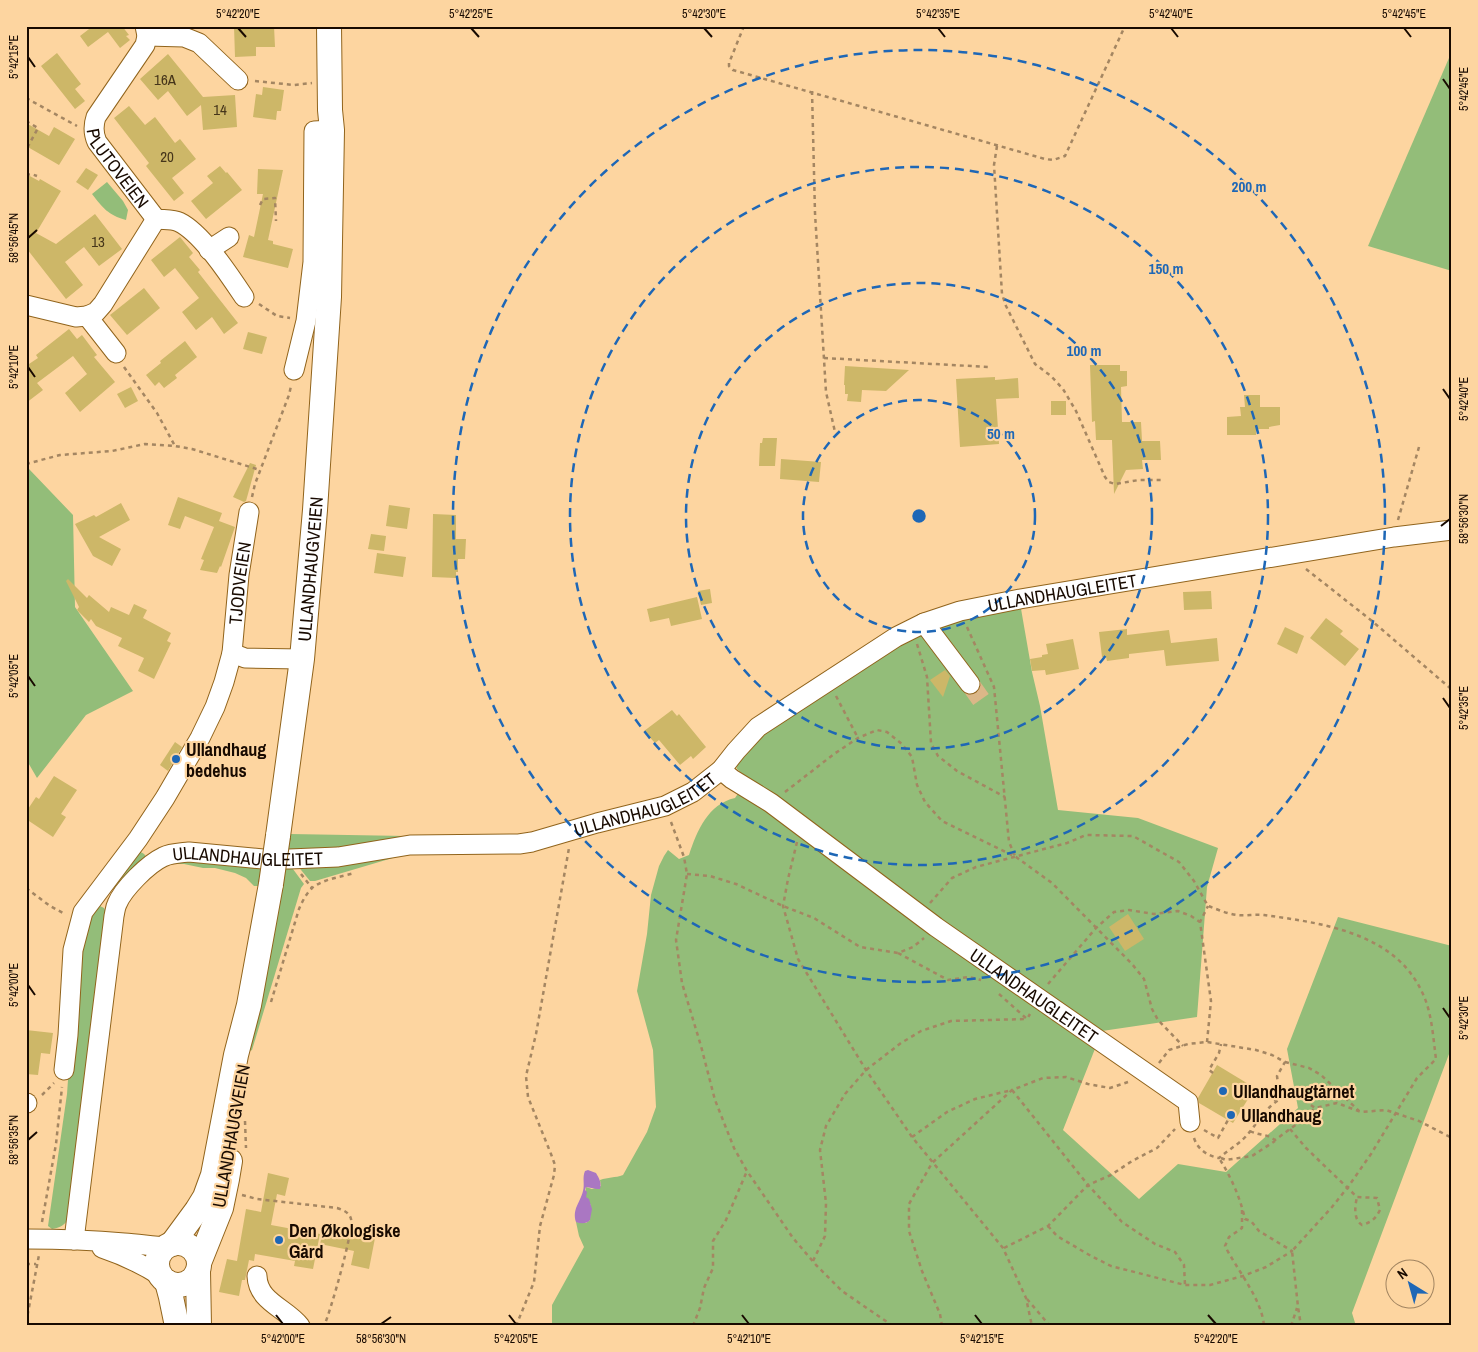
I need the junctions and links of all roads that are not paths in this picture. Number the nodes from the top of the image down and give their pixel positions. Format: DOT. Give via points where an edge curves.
graph roads {
  1 [pos="329,26"];
  2 [pos="340,26"];
  3 [pos="146,31"];
  4 [pos="191,32"];
  5 [pos="238,80"];
  6 [pos="332,130"];
  7 [pos="156,219"];
  8 [pos="229,237"];
  9 [pos="209,250"];
  10 [pos="244,297"];
  11 [pos="26,306"];
  12 [pos="87,316"];
  13 [pos="116,353"];
  14 [pos="294,370"];
  15 [pos="249,512"];
  16 [pos="1452,530"];
  17 [pos="918,626"];
  18 [pos="232,653"];
  19 [pos="302,659"];
  20 [pos="970,684"];
  21 [pos="722,770"];
  22 [pos="138,839"];
  23 [pos="162,858"];
  24 [pos="97,893"];
  25 [pos="117,903"];
  26 [pos="260,1004"];
  27 [pos="64,1070"];
  28 [pos="1182,1126"];
  29 [pos="74,1240"];
  30 [pos="33,1245"];
  31 [pos="169,1245"];
  32 [pos="198,1267"];
  33 [pos="258,1276"];
  34 [pos="164,1279"];
  35 [pos="177,1326"];
  36 [pos="199,1326"];
  37 [pos="300,1326"];
  1 -- 6 [label="main road, ULLANDHAUGVEIEN"];
  2 -- 6 [label="main road, ULLANDHAUGVEIEN" via="338,109"];
  3 -- 4 [label="street, PLUTOVEIEN"];
  3 -- 7 [label="street, PLUTOVEIEN" via="145,45 96,117 94,133 97,142"];
  4 -- 5 [label="street, PLUTOVEIEN"];
  6 -- 14 [label="street" via="314,130 313,262 306,321"];
  6 -- 19 [label="main road, ULLANDHAUGVEIEN" via="329,297"];
  7 -- 9 [label="street, PLUTOVEIEN" via="178,222 195,233"];
  7 -- 12 [label="street, PLUTOVEIEN" via="103,304"];
  8 -- 9 [label="street"];
  9 -- 10 [label="street, PLUTOVEIEN"];
  11 -- 12 [label="street" via="76,317"];
  12 -- 13 [label="street"];
  15 -- 18 [label="street, TJODVEIEN" via="239,574"];
  16 -- 17 [label="street, ULLANDHAUGLEITET" via="1027,598 960,611"];
  17 -- 20 [label="street"];
  17 -- 21 [label="street, ULLANDHAUGLEITET" via="758,727"];
  18 -- 19 [label="street" via="245,658"];
  18 -- 22 [label="street, TJODVEIEN" via="221,690 200,738"];
  19 -- 26 [label="main road, ULLANDHAUGVEIEN, bridge" via="271,884"];
  21 -- 23 [label="street, ULLANDHAUGLEITET" via="693,792 665,806 532,842 410,845 338,857 289,860 190,852"];
  21 -- 28 [label="street, ULLANDHAUGLEITET" via="936,927 1188,1102"];
  22 -- 23 [label="street"];
  22 -- 24 [label="street, TJODVEIEN"];
  23 -- 25 [label="street, ULLANDHAUGLEITET" via="139,875"];
  24 -- 25 [label="street"];
  24 -- 27 [label="street, TJODVEIEN" via="83,912 73,950"];
  25 -- 29 [label="street, ULLANDHAUGLEITET"];
  26 -- 31 [label="main road, ULLANDHAUGVEIEN" via="236,1054 213,1175 197,1210"];
  26 -- 32 [label="main road, ULLANDHAUGVEIEN" via="245,1055 228,1179 221,1208"];
  29 -- 30 [label="street"];
  29 -- 31 [label="street"];
  29 -- 34 [label="street" via="120,1254"];
  31 -- 32 [label="main road" via="178,1243 190,1247 195,1251"];
  31 -- 34 [label="main road" via="157,1260 158,1272"];
  32 -- 34 [label="main road" via="185,1284 173,1284"];
  32 -- 36 [label="main road, ULLANDHAUGVEIEN"];
  33 -- 37 [label="street" via="265,1296"];
  34 -- 35 [label="main road"];
}
